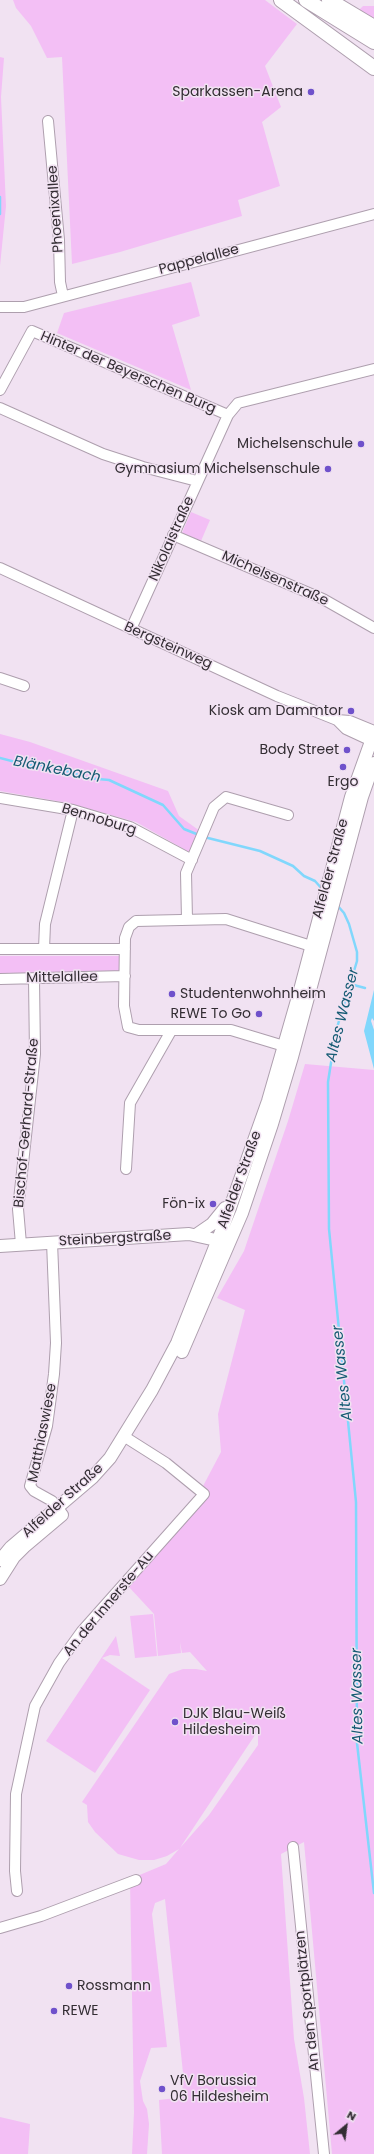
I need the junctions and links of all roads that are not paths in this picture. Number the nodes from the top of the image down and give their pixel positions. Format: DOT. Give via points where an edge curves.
graph roads {
  1 [pos="281,0"];
  2 [pos="306,0"];
  3 [pos="329,0"];
  4 [pos="374,27"];
  5 [pos="374,42"];
  6 [pos="374,68"];
  7 [pos="48,121"];
  8 [pos="374,214"];
  9 [pos="64,296"];
  10 [pos="0,307"];
  11 [pos="374,369"];
  12 [pos="0,390"];
  13 [pos="0,408"];
  14 [pos="228,415"];
  15 [pos="197,481"];
  16 [pos="173,535"];
  17 [pos="0,568"];
  18 [pos="374,628"];
  19 [pos="131,630"];
  20 [pos="0,678"];
  21 [pos="24,686"];
  22 [pos="373,737"];
  23 [pos="374,763"];
  24 [pos="374,780"];
  25 [pos="362,797"];
  26 [pos="0,798"];
  27 [pos="72,810"];
  28 [pos="288,815"];
  29 [pos="192,860"];
  30 [pos="330,896"];
  31 [pos="187,919"];
  32 [pos="311,946"];
  33 [pos="0,949"];
  34 [pos="44,949"];
  35 [pos="125,949"];
  36 [pos="125,976"];
  37 [pos="0,979"];
  38 [pos="34,979"];
  39 [pos="171,1031"];
  40 [pos="284,1046"];
  41 [pos="126,1168"];
  42 [pos="234,1194"];
  43 [pos="196,1235"];
  44 [pos="223,1241"];
  45 [pos="52,1242"];
  46 [pos="21,1244"];
  47 [pos="0,1246"];
  48 [pos="128,1440"];
  49 [pos="60,1511"];
  50 [pos="1,1569"];
  51 [pos="293,1847"];
  52 [pos="136,1880"];
  53 [pos="17,1891"];
  54 [pos="0,1928"];
  55 [pos="324,2154"];
  1 -- 6 [label="highway"];
  2 -- 5 [label="highway"];
  3 -- 4 [label="highway"];
  7 -- 9 [label="street, Phoenixallee" via="60,240 60,282"];
  8 -- 9 [label="street, Pappelallee"];
  9 -- 10 [label="street, Pappelallee" via="24,307"];
  11 -- 14 [label="street, Nikolaistraße" via="238,403"];
  12 -- 14 [label="street, Hinter der Beyerschen Burg" via="32,331"];
  13 -- 15 [label="street" via="103,454"];
  14 -- 15 [label="street, Nikolaistraße"];
  15 -- 16 [label="street, Nikolaistraße"];
  16 -- 18 [label="street, Michelsenstraße" via="322,599"];
  16 -- 19 [label="street, Nikolaistraße"];
  17 -- 19 [label="street, Bergsteinweg"];
  19 -- 22 [label="street, Bergsteinweg" via="277,696 337,720 346,729"];
  20 -- 21 [label="street"];
  22 -- 30 [label="main road, Alfelder Straße" via="351,795"];
  23 -- 25 [label="main road, Alfelder Straße"];
  24 -- 25 [label="street"];
  25 -- 30 [label="main road, Alfelder Straße"];
  26 -- 27 [label="street, Bennoburg"];
  27 -- 29 [label="street, Bennoburg" via="130,827"];
  27 -- 34 [label="street" via="45,924"];
  28 -- 29 [label="street" via="226,797 214,807"];
  29 -- 31 [label="street" via="186,873"];
  30 -- 32 [label="main road, Alfelder Straße"];
  30 -- 44 [label="main road, Alfelder Straße" via="278,1103 242,1213"];
  31 -- 32 [label="street" via="226,919"];
  31 -- 35 [label="street" via="136,921 125,938"];
  32 -- 40 [label="main road, Alfelder Straße"];
  33 -- 34 [label="street, Mittelallee"];
  34 -- 35 [label="street, Mittelallee"];
  35 -- 36 [label="street"];
  36 -- 38 [label="street, Mittelallee"];
  36 -- 39 [label="street" via="124,1006 128,1026 139,1030"];
  37 -- 38 [label="street, Mittelallee"];
  38 -- 46 [label="street, Bischof-Gerhard-Straße" via="35,1054 18,1209"];
  39 -- 40 [label="street" via="232,1030"];
  39 -- 41 [label="street" via="130,1103"];
  40 -- 42 [label="main road, Alfelder Straße" via="268,1101"];
  42 -- 43 [label="main road" via="217,1220"];
  42 -- 44 [label="main road, Alfelder Straße"];
  43 -- 44 [label="main road, Steinbergstraße"];
  43 -- 45 [label="main road, Steinbergstraße"];
  44 -- 48 [label="main road, Alfelder Straße" via="184,1347"];
  45 -- 46 [label="main road, Steinbergstraße"];
  45 -- 49 [label="street, Matthiaswiese" via="56,1343 54,1374 47,1426 30,1486"];
  46 -- 47 [label="main road, Steinbergstraße"];
  48 -- 49 [label="main road, Alfelder Straße"];
  48 -- 53 [label="street, An der Innerste-Au" via="166,1463 204,1494 82,1631 59,1663 34,1706 16,1794"];
  49 -- 50 [label="main road, Alfelder Straße" via="11,1547"];
  51 -- 55 [label="street, An den Sportplätzen"];
  52 -- 54 [label="street" via="41,1916"];
}
